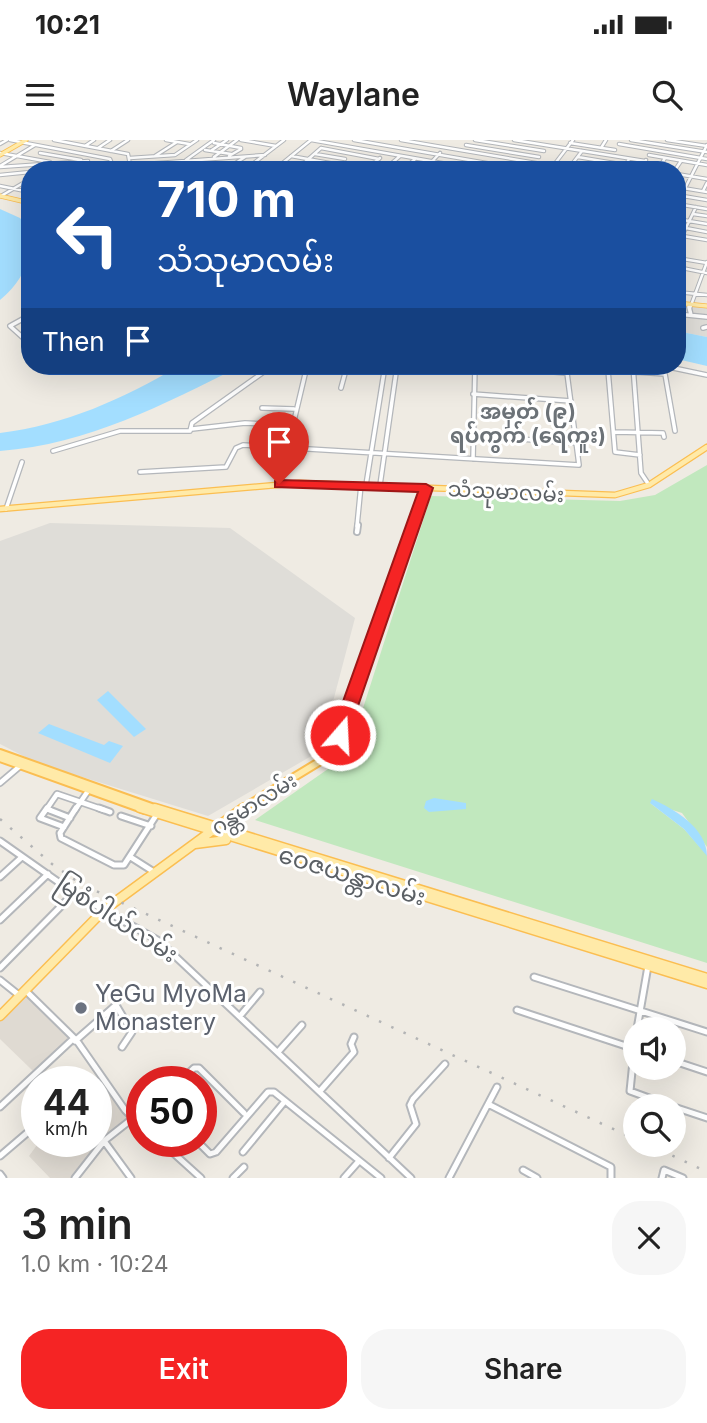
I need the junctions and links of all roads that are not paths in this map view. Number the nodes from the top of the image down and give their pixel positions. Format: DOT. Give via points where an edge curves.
graph roads {
  1 [pos="9,140"];
  2 [pos="54,140"];
  3 [pos="60,140"];
  4 [pos="78,140"];
  5 [pos="94,140"];
  6 [pos="110,140"];
  7 [pos="128,140"];
  8 [pos="166,140"];
  9 [pos="197,140"];
  10 [pos="203,140"];
  11 [pos="227,140"];
  12 [pos="239,140"];
  13 [pos="284,140"];
  14 [pos="311,140"];
  15 [pos="356,140"];
  16 [pos="401,140"];
  17 [pos="434,140"];
  18 [pos="453,140"];
  19 [pos="473,140"];
  20 [pos="517,140"];
  21 [pos="552,140"];
  22 [pos="590,140"];
  23 [pos="606,140"];
  24 [pos="622,140"];
  25 [pos="631,140"];
  26 [pos="667,140"];
  27 [pos="24,141"];
  28 [pos="215,141"];
  29 [pos="255,141"];
  30 [pos="571,141"];
  31 [pos="675,141"];
  32 [pos="177,142"];
  33 [pos="327,143"];
  34 [pos="0,144"];
  35 [pos="72,144"];
  36 [pos="190,144"];
  37 [pos="221,144"];
  38 [pos="619,144"];
  39 [pos="36,145"];
  40 [pos="429,145"];
  41 [pos="466,145"];
  42 [pos="586,145"];
  43 [pos="84,146"];
  44 [pos="229,146"];
  45 [pos="276,146"];
  46 [pos="513,146"];
  47 [pos="548,146"];
  48 [pos="672,146"];
  49 [pos="707,146"];
  50 [pos="50,147"];
  51 [pos="394,147"];
  52 [pos="98,148"];
  53 [pos="321,148"];
  54 [pos="446,148"];
  55 [pos="601,148"];
  56 [pos="566,149"];
  57 [pos="205,150"];
  58 [pos="461,150"];
  59 [pos="615,150"];
  60 [pos="652,150"];
  61 [pos="111,151"];
  62 [pos="212,151"];
  63 [pos="544,151"];
  64 [pos="582,151"];
  65 [pos="75,152"];
  66 [pos="220,152"];
  67 [pos="509,152"];
  68 [pos="668,152"];
  69 [pos="705,152"];
  70 [pos="40,153"];
  71 [pos="386,153"];
  72 [pos="1,154"];
  73 [pos="314,154"];
  74 [pos="232,155"];
  75 [pos="265,155"];
  76 [pos="439,155"];
  77 [pos="649,155"];
  78 [pos="17,156"];
  79 [pos="246,156"];
  80 [pos="291,156"];
  81 [pos="401,156"];
  82 [pos="611,156"];
  83 [pos="154,157"];
  84 [pos="214,157"];
  85 [pos="539,157"];
  86 [pos="578,157"];
  87 [pos="130,158"];
  88 [pos="504,158"];
  89 [pos="665,158"];
  90 [pos="701,158"];
  91 [pos="30,159"];
  92 [pos="308,159"];
  93 [pos="345,159"];
  94 [pos="379,159"];
  95 [pos="416,159"];
  96 [pos="516,159"];
  97 [pos="629,159"];
  98 [pos="707,159"];
  99 [pos="681,160"];
  100 [pos="26,161"];
  101 [pos="41,161"];
  102 [pos="88,161"];
  103 [pos="112,161"];
  104 [pos="185,161"];
  105 [pos="238,161"];
  106 [pos="257,161"];
  107 [pos="284,161"];
  108 [pos="306,161"];
  109 [pos="319,161"];
  110 [pos="395,161"];
  111 [pos="414,161"];
  112 [pos="433,161"];
  113 [pos="477,161"];
  114 [pos="526,161"];
  115 [pos="536,161"];
  116 [pos="557,161"];
  117 [pos="575,161"];
  118 [pos="602,161"];
  119 [pos="645,161"];
  120 [pos="663,161"];
  121 [pos="698,163"];
  122 [pos="21,164"];
  123 [pos="707,165"];
  124 [pos="0,166"];
  125 [pos="15,167"];
  126 [pos="21,167"];
  127 [pos="21,173"];
  128 [pos="0,174"];
  129 [pos="686,175"];
  130 [pos="691,176"];
  131 [pos="707,181"];
  132 [pos="21,185"];
  133 [pos="686,186"];
  134 [pos="0,187"];
  135 [pos="686,188"];
  136 [pos="13,189"];
  137 [pos="21,190"];
  138 [pos="705,191"];
  139 [pos="0,196"];
  140 [pos="686,196"];
  141 [pos="707,200"];
  142 [pos="21,201"];
  143 [pos="686,205"];
  144 [pos="696,207"];
  145 [pos="707,209"];
  146 [pos="693,214"];
  147 [pos="707,216"];
  148 [pos="686,220"];
  149 [pos="689,221"];
  150 [pos="707,224"];
  151 [pos="686,228"];
  152 [pos="707,232"];
  153 [pos="686,236"];
  154 [pos="707,240"];
  155 [pos="686,260"];
  156 [pos="707,263"];
  157 [pos="686,269"];
  158 [pos="705,273"];
  159 [pos="686,293"];
  160 [pos="694,294"];
  161 [pos="707,295"];
  162 [pos="686,304"];
  163 [pos="689,304"];
  164 [pos="707,306"];
  165 [pos="686,315"];
  166 [pos="691,316"];
  167 [pos="707,317"];
  168 [pos="21,320"];
  169 [pos="21,337"];
  170 [pos="686,371"];
  171 [pos="258,375"];
  172 [pos="304,375"];
  173 [pos="344,375"];
  174 [pos="384,375"];
  175 [pos="396,375"];
  176 [pos="474,375"];
  177 [pos="567,375"];
  178 [pos="608,375"];
  179 [pos="633,375"];
  180 [pos="665,375"];
  181 [pos="707,375"];
  182 [pos="341,388"];
  183 [pos="473,394"];
  184 [pos="571,401"];
  185 [pos="262,408"];
  186 [pos="294,409"];
  187 [pos="291,425"];
  188 [pos="192,429"];
  189 [pos="675,431"];
  190 [pos="614,432"];
  191 [pos="638,434"];
  192 [pos="474,436"];
  193 [pos="664,437"];
  194 [pos="578,443"];
  195 [pos="287,447"];
  196 [pos="707,447"];
  197 [pos="53,451"];
  198 [pos="373,453"];
  199 [pos="384,454"];
  200 [pos="640,455"];
  201 [pos="472,459"];
  202 [pos="22,462"];
  203 [pos="141,472"];
  204 [pos="279,484"];
  205 [pos="364,485"];
  206 [pos="380,485"];
  207 [pos="649,485"];
  208 [pos="426,488"];
  209 [pos="3,509"];
  210 [pos="357,532"];
  211 [pos="0,755"];
  212 [pos="20,766"];
  213 [pos="0,783"];
  214 [pos="88,789"];
  215 [pos="81,802"];
  216 [pos="47,809"];
  217 [pos="110,812"];
  218 [pos="158,814"];
  219 [pos="232,815"];
  220 [pos="121,816"];
  221 [pos="71,818"];
  222 [pos="189,822"];
  223 [pos="150,826"];
  224 [pos="64,827"];
  225 [pos="211,830"];
  226 [pos="238,839"];
  227 [pos="0,841"];
  228 [pos="186,849"];
  229 [pos="22,857"];
  230 [pos="132,858"];
  231 [pos="155,872"];
  232 [pos="48,874"];
  233 [pos="0,877"];
  234 [pos="74,893"];
  235 [pos="104,911"];
  236 [pos="0,920"];
  237 [pos="648,966"];
  238 [pos="0,968"];
  239 [pos="534,977"];
  240 [pos="707,978"];
  241 [pos="0,979"];
  242 [pos="707,984"];
  243 [pos="260,992"];
  244 [pos="23,993"];
  245 [pos="517,1010"];
  246 [pos="640,1010"];
  247 [pos="0,1016"];
  248 [pos="240,1016"];
  249 [pos="639,1017"];
  250 [pos="302,1025"];
  251 [pos="707,1032"];
  252 [pos="354,1037"];
  253 [pos="74,1040"];
  254 [pos="623,1044"];
  255 [pos="122,1047"];
  256 [pos="278,1052"];
  257 [pos="445,1064"];
  258 [pos="686,1065"];
  259 [pos="707,1072"];
  260 [pos="631,1080"];
  261 [pos="217,1086"];
  262 [pos="497,1087"];
  263 [pos="320,1091"];
  264 [pos="639,1094"];
  265 [pos="285,1101"];
  266 [pos="488,1104"];
  267 [pos="0,1107"];
  268 [pos="126,1111"];
  269 [pos="686,1111"];
  270 [pos="244,1113"];
  271 [pos="707,1118"];
  272 [pos="126,1123"];
  273 [pos="112,1134"];
  274 [pos="21,1137"];
  275 [pos="217,1149"];
  276 [pos="112,1152"];
  277 [pos="243,1152"];
  278 [pos="0,1156"];
  279 [pos="91,1157"];
  280 [pos="178,1157"];
  281 [pos="389,1157"];
  282 [pos="359,1161"];
  283 [pos="244,1167"];
  284 [pos="523,1170"];
  285 [pos="75,1178"];
  286 [pos="131,1178"];
  287 [pos="201,1178"];
  288 [pos="233,1178"];
  289 [pos="344,1178"];
  290 [pos="382,1178"];
  291 [pos="411,1178"];
  292 [pos="449,1178"];
  293 [pos="537,1178"];
  294 [pos="611,1178"];
  295 [pos="662,1178"];
  296 [pos="683,1178"];
  1 -- 27 [label="street"];
  1 -- 34 [label="street"];
  2 -- 3 [label="street"];
  3 -- 35 [label="street"];
  4 -- 35 [label="street"];
  5 -- 43 [label="street"];
  6 -- 52 [label="street"];
  7 -- 61 [label="street"];
  8 -- 32 [label="street"];
  9 -- 36 [label="street"];
  10 -- 28 [label="street"];
  11 -- 37 [label="street"];
  12 -- 29 [label="street"];
  12 -- 44 [label="street"];
  13 -- 45 [label="street"];
  14 -- 33 [label="street"];
  14 -- 80 [label="street"];
  15 -- 51 [label="street"];
  16 -- 40 [label="street"];
  17 -- 40 [label="street"];
  18 -- 54 [label="street"];
  19 -- 41 [label="street"];
  19 -- 46 [label="street"];
  20 -- 46 [label="street"];
  20 -- 47 [label="street"];
  21 -- 47 [label="street"];
  22 -- 42 [label="street"];
  23 -- 55 [label="street"];
  24 -- 38 [label="street"];
  25 -- 48 [label="street"];
  26 -- 31 [label="street"];
  27 -- 39 [label="street"];
  27 -- 72 [label="main road"];
  28 -- 37 [label="street"];
  28 -- 57 [label="street"];
  28 -- 104 [label="street"];
  29 -- 45 [label="street"];
  30 -- 42 [label="street"];
  30 -- 56 [label="street"];
  31 -- 48 [label="street"];
  31 -- 49 [label="street"];
  32 -- 36 [label="street"];
  32 -- 83 [label="street"];
  33 -- 53 [label="street"];
  33 -- 71 [label="street"];
  35 -- 43 [label="street"];
  36 -- 83 [label="street" via="174,155"];
  37 -- 44 [label="street"];
  37 -- 62 [label="street"];
  38 -- 59 [label="street"];
  38 -- 60 [label="street"];
  39 -- 50 [label="street"];
  39 -- 78 [label="street"];
  40 -- 54 [label="street"];
  41 -- 58 [label="street"];
  41 -- 67 [label="street"];
  42 -- 55 [label="street"];
  43 -- 52 [label="street"];
  43 -- 65 [label="street"];
  44 -- 66 [label="street"];
  44 -- 74 [label="street" via="241,148"];
  45 -- 75 [label="street"];
  46 -- 63 [label="street"];
  46 -- 67 [label="street"];
  47 -- 56 [label="street"];
  47 -- 63 [label="street"];
  48 -- 68 [label="street"];
  48 -- 69 [label="street"];
  49 -- 69 [label="street"];
  50 -- 65 [label="street"];
  50 -- 70 [label="street"];
  51 -- 71 [label="street"];
  51 -- 76 [label="street"];
  52 -- 61 [label="street"];
  53 -- 73 [label="street"];
  53 -- 94 [label="street"];
  54 -- 58 [label="street"];
  54 -- 76 [label="street"];
  55 -- 59 [label="street"];
  56 -- 64 [label="street"];
  56 -- 116 [label="street"];
  57 -- 62 [label="street"];
  57 -- 84 [label="street" via="193,158"];
  58 -- 88 [label="street"];
  59 -- 82 [label="street"];
  60 -- 68 [label="street"];
  60 -- 77 [label="street"];
  61 -- 87 [label="street"];
  62 -- 66 [label="street"];
  63 -- 85 [label="street"];
  64 -- 82 [label="street"];
  64 -- 86 [label="street"];
  65 -- 103 [label="street"];
  66 -- 74 [label="street"];
  66 -- 84 [label="street"];
  67 -- 85 [label="street"];
  67 -- 88 [label="street"];
  68 -- 90 [label="street"];
  69 -- 90 [label="street"];
  70 -- 91 [label="street"];
  70 -- 102 [label="street"];
  71 -- 81 [label="street"];
  71 -- 94 [label="street"];
  72 -- 78 [label="street"];
  73 -- 92 [label="street"];
  73 -- 93 [label="street"];
  74 -- 84 [label="street"];
  75 -- 79 [label="street"];
  75 -- 106 [label="street"];
  76 -- 112 [label="street"];
  76 -- 113 [label="street"];
  77 -- 89 [label="street"];
  77 -- 119 [label="street"];
  78 -- 91 [label="street"];
  78 -- 124 [label="street"];
  79 -- 104 [label="street"];
  79 -- 105 [label="street"];
  80 -- 92 [label="street"];
  80 -- 107 [label="street"];
  81 -- 95 [label="street"];
  81 -- 110 [label="street"];
  82 -- 97 [label="street"];
  83 -- 87 [label="street"];
  85 -- 115 [label="street"];
  86 -- 117 [label="street"];
  86 -- 118 [label="street"];
  88 -- 96 [label="street"];
  89 -- 99 [label="street"];
  89 -- 120 [label="street"];
  90 -- 98 [label="street"];
  90 -- 121 [label="street"];
  91 -- 100 [label="street"];
  91 -- 101 [label="street"];
  92 -- 108 [label="street"];
  92 -- 109 [label="street"];
  95 -- 111 [label="street"];
  95 -- 112 [label="street"];
  96 -- 114 [label="street"];
  97 -- 119 [label="street"];
  99 -- 121 [label="street"];
  121 -- 123 [label="street"];
  121 -- 130 [label="street"];
  122 -- 125 [label="street"];
  124 -- 125 [label="street"];
  125 -- 126 [label="street"];
  127 -- 128 [label="street"];
  129 -- 130 [label="street"];
  130 -- 131 [label="street"];
  130 -- 133 [label="street"];
  131 -- 138 [label="street"];
  132 -- 136 [label="street"];
  134 -- 136 [label="street"];
  135 -- 138 [label="street"];
  136 -- 137 [label="street"];
  136 -- 139 [label="street"];
  139 -- 142 [label="main road"];
  140 -- 141 [label="street"];
  143 -- 144 [label="street"];
  144 -- 145 [label="street"];
  144 -- 146 [label="street"];
  146 -- 147 [label="street"];
  146 -- 149 [label="street"];
  148 -- 149 [label="street"];
  149 -- 150 [label="street"];
  149 -- 151 [label="street"];
  151 -- 152 [label="street"];
  153 -- 154 [label="street"];
  155 -- 156 [label="street"];
  156 -- 158 [label="street"];
  157 -- 158 [label="street"];
  158 -- 160 [label="street"];
  159 -- 160 [label="street"];
  160 -- 161 [label="street"];
  160 -- 163 [label="street"];
  162 -- 163 [label="main road"];
  163 -- 164 [label="main road"];
  163 -- 166 [label="street"];
  165 -- 166 [label="street"];
  166 -- 167 [label="street"];
  168 -- 169 [label="street" via="10,326"];
  170 -- 181 [label="street"];
  171 -- 188 [label="street" via="200,417"];
  172 -- 186 [label="street"];
  173 -- 182 [label="street"];
  174 -- 198 [label="street"];
  175 -- 199 [label="street"];
  176 -- 183 [label="street"];
  177 -- 184 [label="street"];
  178 -- 190 [label="street"];
  179 -- 191 [label="street"];
  180 -- 189 [label="street"];
  183 -- 184 [label="street"];
  183 -- 192 [label="street"];
  184 -- 194 [label="street"];
  185 -- 186 [label="street"];
  186 -- 187 [label="street"];
  187 -- 188 [label="street" via="245,423"];
  187 -- 195 [label="street"];
  188 -- 197 [label="street" via="177,433 120,431"];
  190 -- 191 [label="street"];
  190 -- 200 [label="street" via="615,452"];
  191 -- 193 [label="street" via="662,433"];
  191 -- 200 [label="street"];
  192 -- 194 [label="street"];
  192 -- 201 [label="street"];
  194 -- 201 [label="street" via="579,465"];
  195 -- 198 [label="street"];
  195 -- 203 [label="street" via="241,445 226,467"];
  195 -- 204 [label="street"];
  196 -- 207 [label="main road, သံသုမာလမ်း"];
  198 -- 199 [label="street"];
  198 -- 205 [label="street"];
  199 -- 201 [label="street"];
  199 -- 206 [label="street"];
  200 -- 207 [label="street" via="642,476"];
  202 -- 209 [label="street"];
  204 -- 205 [label="main road, သံသုမာလမ်း"];
  204 -- 209 [label="main road, သံသုမာလမ်း"];
  205 -- 206 [label="main road, သံသုမာလမ်း"];
  205 -- 210 [label="street"];
  206 -- 208 [label="main road, သံသုမာလမ်း"];
  207 -- 208 [label="main road, သံသုမာလမ်း" via="598,496"];
  208 -- 219 [label="main road, ဂန္တမာလမ်း" via="332,754"];
  211 -- 212 [label="main road, ဝေဇယန္တာလမ်း"];
  211 -- 214 [label="main road, ဝေဇယန္တာလမ်း"];
  212 -- 213 [label="street"];
  212 -- 214 [label="main road, ဝေဇယန္တာလမ်း"];
  214 -- 215 [label="street"];
  214 -- 218 [label="main road, ဝေဇယန္တာလမ်း"];
  214 -- 222 [label="main road, ဝေဇယန္တာလမ်း"];
  215 -- 216 [label="street" via="57,794"];
  215 -- 217 [label="street"];
  215 -- 221 [label="street"];
  216 -- 221 [label="street"];
  216 -- 224 [label="street" via="40,818"];
  218 -- 222 [label="main road, ဝေဇယန္တာလမ်း"];
  218 -- 223 [label="street"];
  219 -- 222 [label="main road"];
  219 -- 225 [label="main road, ဂန္တမာလမ်း"];
  219 -- 226 [label="main road"];
  220 -- 223 [label="street"];
  221 -- 224 [label="street"];
  222 -- 225 [label="main road, ဝေဇယန္တာလမ်း"];
  222 -- 228 [label="main road" via="194,835"];
  223 -- 230 [label="street"];
  224 -- 230 [label="street" via="61,838 114,865 124,865"];
  225 -- 226 [label="main road, ဝေဇယန္တာလမ်း"];
  225 -- 228 [label="main road, ဂန္တမာလမ်း"];
  226 -- 228 [label="main road" via="208,841"];
  226 -- 237 [label="main road, ဝေဇယန္တာလမ်း"];
  226 -- 240 [label="main road, ဝေဇယန္တာလမ်း"];
  227 -- 229 [label="street, မြစံပါယ်လမ်း"];
  228 -- 231 [label="main road, ဂန္တမာလမ်း"];
  229 -- 232 [label="street, မြစံပါယ်လမ်း"];
  229 -- 233 [label="street"];
  230 -- 231 [label="street"];
  231 -- 235 [label="main road, ဂန္တမာလမ်း"];
  232 -- 234 [label="street, မြစံပါယ်လမ်း"];
  232 -- 236 [label="street"];
  234 -- 235 [label="street, မြစံပါယ်လမ်း"];
  234 -- 238 [label="street"];
  235 -- 244 [label="main road, ဂန္တမာလမ်း"];
  235 -- 248 [label="street, မြစံပါယ်လမ်း" via="159,941"];
  237 -- 242 [label="main road, ဝေဇယန္တာလမ်း"];
  237 -- 246 [label="street"];
  239 -- 246 [label="street"];
  241 -- 244 [label="street"];
  243 -- 248 [label="street"];
  244 -- 247 [label="main road, ဂန္တမာလမ်း"];
  244 -- 253 [label="street"];
  245 -- 254 [label="street"];
  246 -- 249 [label="street"];
  246 -- 251 [label="street"];
  248 -- 256 [label="street, မြစံပါယ်လမ်း"];
  250 -- 256 [label="street"];
  252 -- 263 [label="street" via="354,1052"];
  253 -- 255 [label="street" via="116,1005 132,1032"];
  253 -- 267 [label="street"];
  253 -- 268 [label="street"];
  256 -- 263 [label="street, မြစံပါယ်လမ်း"];
  257 -- 281 [label="street" via="413,1099 410,1105 416,1124"];
  258 -- 259 [label="street"];
  260 -- 264 [label="street" via="630,1091"];
  261 -- 270 [label="street"];
  262 -- 266 [label="street"];
  263 -- 281 [label="street, မြစံပါယ်လမ်း"];
  265 -- 275 [label="street" via="268,1092"];
  265 -- 277 [label="street"];
  265 -- 282 [label="street"];
  266 -- 292 [label="street"];
  266 -- 294 [label="street" via="611,1167"];
  269 -- 271 [label="street"];
  272 -- 273 [label="street"];
  274 -- 278 [label="street"];
  276 -- 286 [label="street"];
  279 -- 285 [label="street"];
  280 -- 287 [label="street"];
  281 -- 291 [label="street, မြစံပါယ်လမ်း"];
  282 -- 289 [label="street"];
  282 -- 290 [label="street"];
  283 -- 288 [label="street"];
  284 -- 293 [label="street"];
  295 -- 296 [label="street" via="664,1170"];
}
